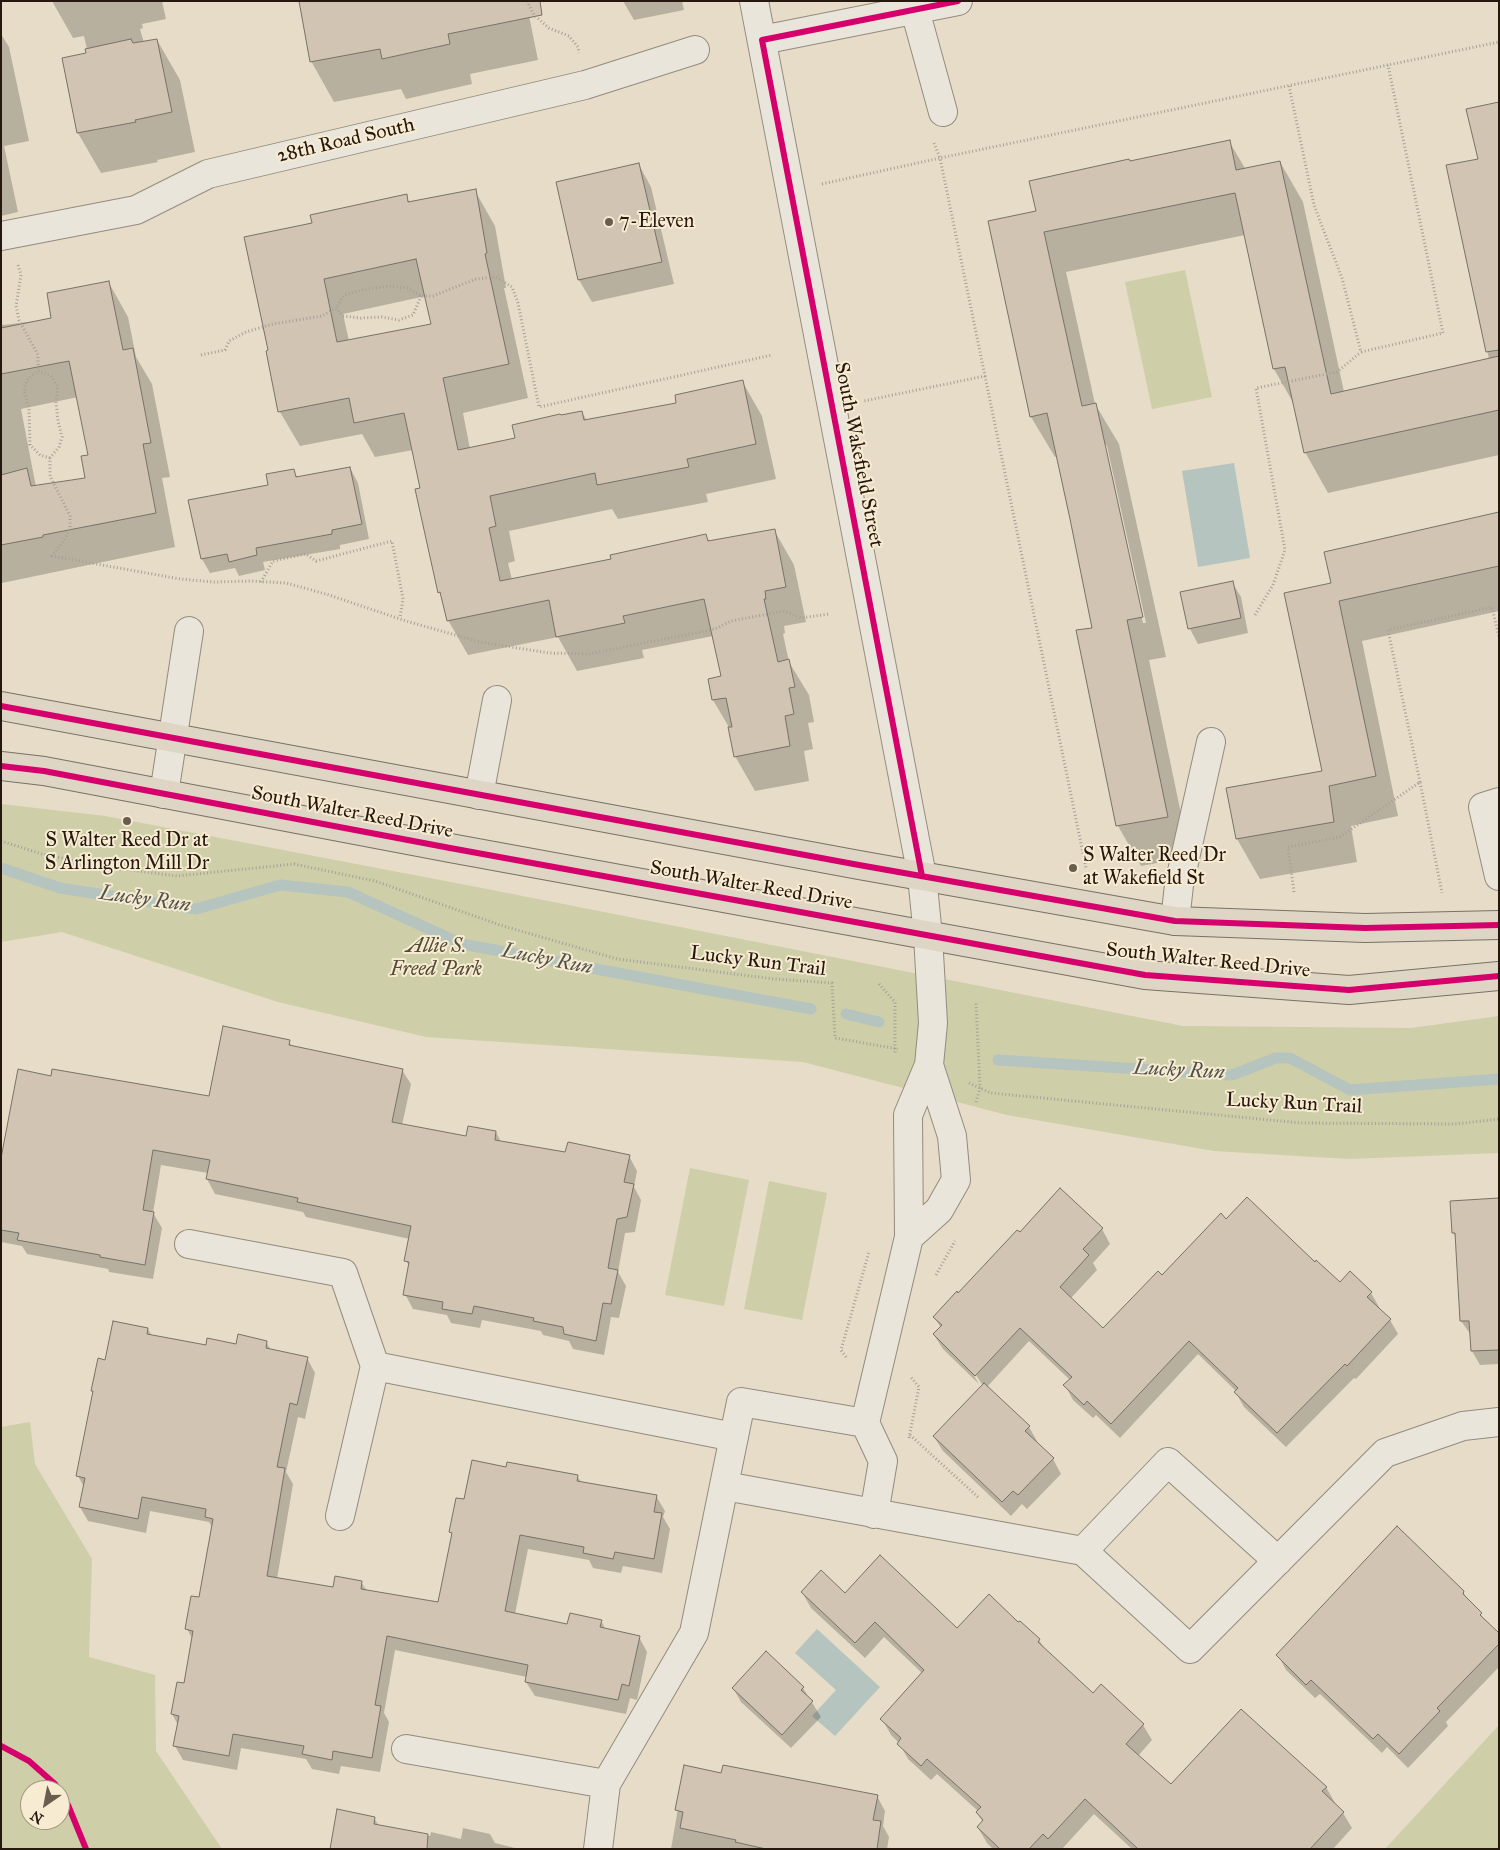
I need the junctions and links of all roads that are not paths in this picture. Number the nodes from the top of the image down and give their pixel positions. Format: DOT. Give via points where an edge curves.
graph roads {
  1 [pos="754,1"];
  2 [pos="958,1"];
  3 [pos="915,10"];
  4 [pos="762,40"];
  5 [pos="695,50"];
  6 [pos="943,112"];
  7 [pos="5,235"];
  8 [pos="189,631"];
  9 [pos="497,700"];
  10 [pos="1,706"];
  11 [pos="173,738"];
  12 [pos="1211,742"];
  13 [pos="1,766"];
  14 [pos="164,794"];
  15 [pos="479,795"];
  16 [pos="1499,802"];
  17 [pos="922,876"];
  18 [pos="1499,876"];
  19 [pos="1175,921"];
  20 [pos="1499,925"];
  21 [pos="928,936"];
  22 [pos="1499,976"];
  23 [pos="929,1065"];
  24 [pos="909,1237"];
  25 [pos="189,1244"];
  26 [pos="375,1366"];
  27 [pos="1499,1422"];
  28 [pos="865,1423"];
  29 [pos="734,1437"];
  30 [pos="725,1486"];
  31 [pos="874,1514"];
  32 [pos="340,1516"];
  33 [pos="1083,1551"];
  34 [pos="1278,1561"];
  35 [pos="406,1749"];
  36 [pos="606,1784"];
  37 [pos="598,1849"];
  1 -- 4 [label="street, South Wakefield Street"];
  2 -- 3 [label="street"];
  3 -- 4 [label="street"];
  3 -- 6 [label="street"];
  4 -- 17 [label="street, South Wakefield Street"];
  5 -- 7 [label="street, 28th Road South" via="585,85 208,174 136,210"];
  8 -- 11 [label="street"];
  9 -- 15 [label="street"];
  10 -- 11 [label="main road, South Walter Reed Drive"];
  11 -- 14 [label="street"];
  11 -- 15 [label="main road, South Walter Reed Drive"];
  12 -- 19 [label="street" via="1179,885"];
  13 -- 14 [label="main road, South Walter Reed Drive"];
  14 -- 21 [label="main road, South Walter Reed Drive"];
  15 -- 17 [label="main road, South Walter Reed Drive"];
  16 -- 18 [label="street" via="1483,807"];
  17 -- 19 [label="main road, South Walter Reed Drive"];
  17 -- 21 [label="street, South Wakefield Street"];
  19 -- 20 [label="main road, South Walter Reed Drive" via="1365,928"];
  21 -- 22 [label="main road, South Walter Reed Drive" via="1145,975 1350,990"];
  21 -- 23 [label="street, South Wakefield Street" via="933,1023"];
  23 -- 24 [label="street" via="908,1116"];
  23 -- 24 [label="street" via="952,1136 956,1180 939,1210"];
  24 -- 28 [label="street"];
  25 -- 26 [label="street" via="343,1273"];
  26 -- 29 [label="street"];
  26 -- 32 [label="street"];
  27 -- 34 [label="street" via="1463,1426 1385,1454"];
  28 -- 29 [label="street" via="741,1402"];
  28 -- 31 [label="street" via="883,1461"];
  29 -- 30 [label="street"];
  30 -- 31 [label="street"];
  30 -- 36 [label="street" via="694,1633"];
  31 -- 33 [label="street"];
  33 -- 34 [label="street" via="1190,1649"];
  33 -- 34 [label="street" via="1168,1462"];
  35 -- 36 [label="street"];
  36 -- 37 [label="street"];
}
